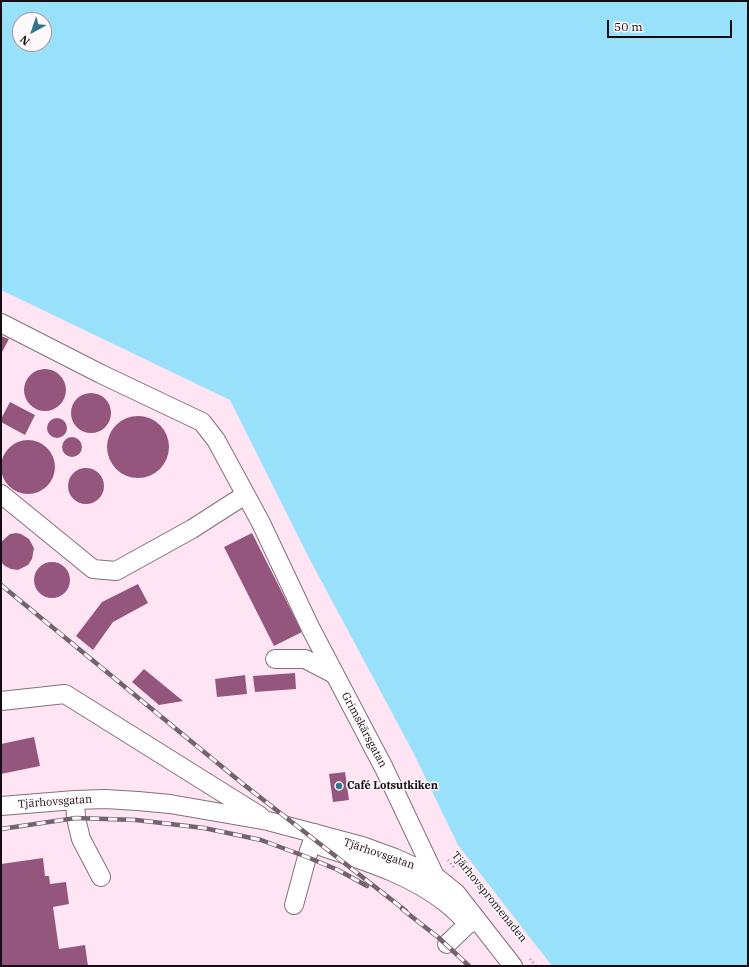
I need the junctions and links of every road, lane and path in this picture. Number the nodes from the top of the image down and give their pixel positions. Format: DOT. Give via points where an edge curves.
graph roads {
  1 [pos="1,323"];
  2 [pos="1,494"];
  3 [pos="245,496"];
  4 [pos="275,658"];
  5 [pos="334,674"];
  6 [pos="1,701"];
  7 [pos="75,800"];
  8 [pos="1,806"];
  9 [pos="204,810"];
  10 [pos="268,821"];
  11 [pos="313,838"];
  12 [pos="446,858"];
  13 [pos="456,869"];
  14 [pos="435,876"];
  15 [pos="101,877"];
  16 [pos="294,905"];
  17 [pos="468,924"];
  18 [pos="447,944"];
  19 [pos="520,960"];
  20 [pos="510,966"];
  21 [pos="536,966"];
  1 -- 3 [label="street, Grimskärsgatan" via="202,422 216,440"];
  2 -- 3 [label="street" via="93,569 116,571"];
  3 -- 5 [label="street, Grimskärsgatan" via="261,523"];
  4 -- 5 [label="street" via="305,659"];
  5 -- 14 [label="street, Grimskärsgatan" via="384,768"];
  6 -- 10 [label="street" via="65,694"];
  7 -- 8 [label="street, Tjärhovsgatan"];
  7 -- 9 [label="street, Tjärhovsgatan" via="138,801"];
  7 -- 15 [label="street" via="81,839"];
  9 -- 10 [label="street, Tjärhovsgatan"];
  9 -- 11 [label="street, Tjärhovsgatan" via="234,820"];
  10 -- 11 [label="street, Tjärhovsgatan"];
  11 -- 14 [label="street, Tjärhovsgatan" via="362,846"];
  11 -- 16 [label="street"];
  11 -- 17 [label="street, Tjärhovsgatan" via="413,882 446,902"];
  12 -- 13 [label="path, Tjärhovspromenaden"];
  14 -- 19 [label="street, Tjärhovsgatan" via="456,893"];
  17 -- 18 [label="street"];
  17 -- 20 [label="street, Tjärhovsgatan"];
  19 -- 21 [label="path, Tjärhovspromenaden"];
}
